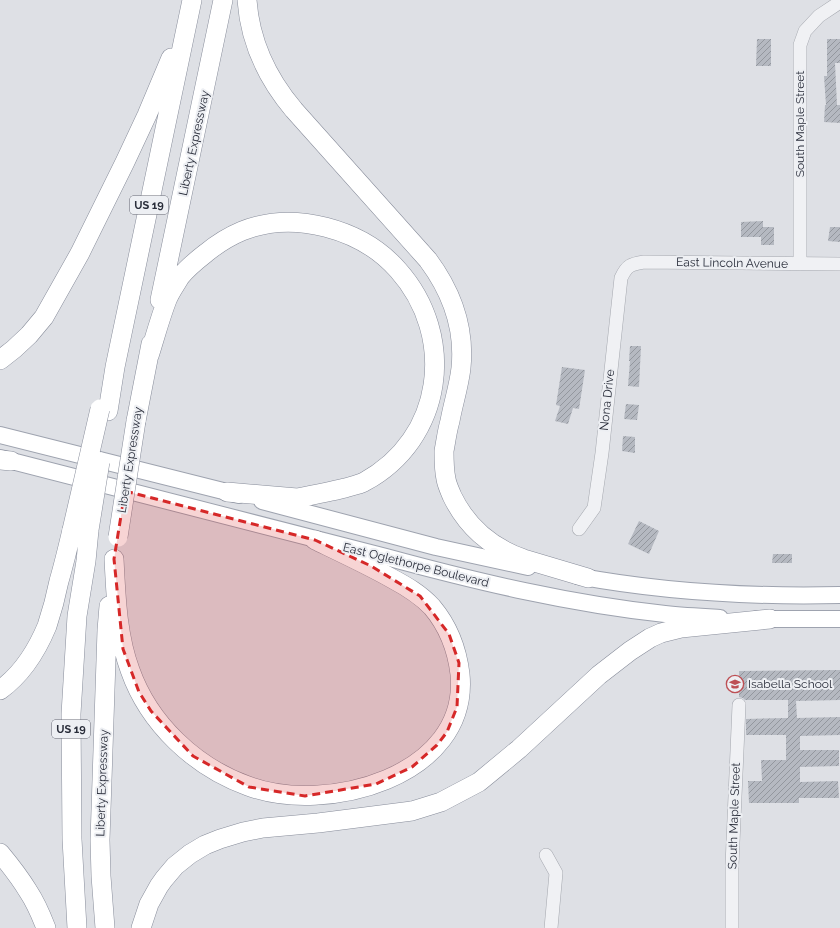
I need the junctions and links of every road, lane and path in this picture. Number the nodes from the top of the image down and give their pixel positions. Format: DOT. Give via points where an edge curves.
graph roads {
  1 [pos="192,0"];
  2 [pos="223,0"];
  3 [pos="247,0"];
  4 [pos="840,2"];
  5 [pos="800,264"];
  6 [pos="840,264"];
  7 [pos="626,268"];
  8 [pos="149,356"];
  9 [pos="0,360"];
  10 [pos="0,435"];
  11 [pos="4,460"];
  12 [pos="227,492"];
  13 [pos="579,529"];
  14 [pos="81,530"];
  15 [pos="314,540"];
  16 [pos="114,559"];
  17 [pos="588,578"];
  18 [pos="840,595"];
  19 [pos="770,619"];
  20 [pos="840,619"];
  21 [pos="0,690"];
  22 [pos="740,705"];
  23 [pos="0,853"];
  24 [pos="546,855"];
  25 [pos="46,928"];
  26 [pos="77,928"];
  27 [pos="105,928"];
  28 [pos="141,928"];
  29 [pos="551,928"];
  30 [pos="732,928"];
  1 -- 9 [label="highway" via="147,115 80,253 44,317 29,335"];
  1 -- 14 [label="highway, US 19, bridge" via="104,410"];
  2 -- 8 [label="highway, Liberty Expressway / US 19"];
  3 -- 17 [label="highway" via="256,46 276,87 428,260 449,296 460,337 461,366 444,451 446,479 455,502 478,532 500,549 514,556"];
  4 -- 5 [label="street, South Maple Street" via="819,16 805,31 800,45"];
  5 -- 6 [label="street, East Lincoln Avenue"];
  5 -- 7 [label="street, East Lincoln Avenue" via="644,262"];
  7 -- 13 [label="street, Nona Drive" via="621,278 594,508"];
  8 -- 12 [label="highway" via="167,298 181,276 213,247 243,230 262,225 314,224 350,235 384,255 398,269 420,300 432,333 435,369 433,386 422,422 409,444 392,462 359,484 308,496 297,498"];
  8 -- 16 [label="highway, Liberty Expressway / US 19, bridge"];
  10 -- 12 [label="main road, East Oglethorpe Boulevard"];
  11 -- 15 [label="main road, East Oglethorpe Boulevard"];
  12 -- 17 [label="main road, East Oglethorpe Boulevard" via="436,547 538,570"];
  14 -- 21 [label="highway" via="41,639 21,670"];
  14 -- 26 [label="highway, US 19" via="86,561 77,616 71,714 72,839"];
  15 -- 16 [label="highway" via="371,566 420,596 433,608 449,634 457,655 460,678 459,700 447,732 437,745 412,767 376,784 305,796 268,792 242,784 210,768 178,743 151,712 139,692 123,649"];
  15 -- 19 [label="main road, East Oglethorpe Boulevard" via="556,598 665,614"];
  16 -- 27 [label="highway, Liberty Expressway / US 19" via="107,630 100,840"];
  17 -- 18 [label="main road, East Oglethorpe Boulevard" via="679,590 737,594"];
  19 -- 20 [label="main road, East Oglethorpe Boulevard"];
  19 -- 28 [label="highway" via="686,628 650,638 599,675 479,782 441,802 412,811 263,828 232,835 205,845 190,854 164,879 149,904"];
  22 -- 30 [label="street, South Maple Street" via="732,865"];
  23 -- 25 [label="highway" via="29,892"];
  24 -- 29 [label="street" via="556,872"];
}
